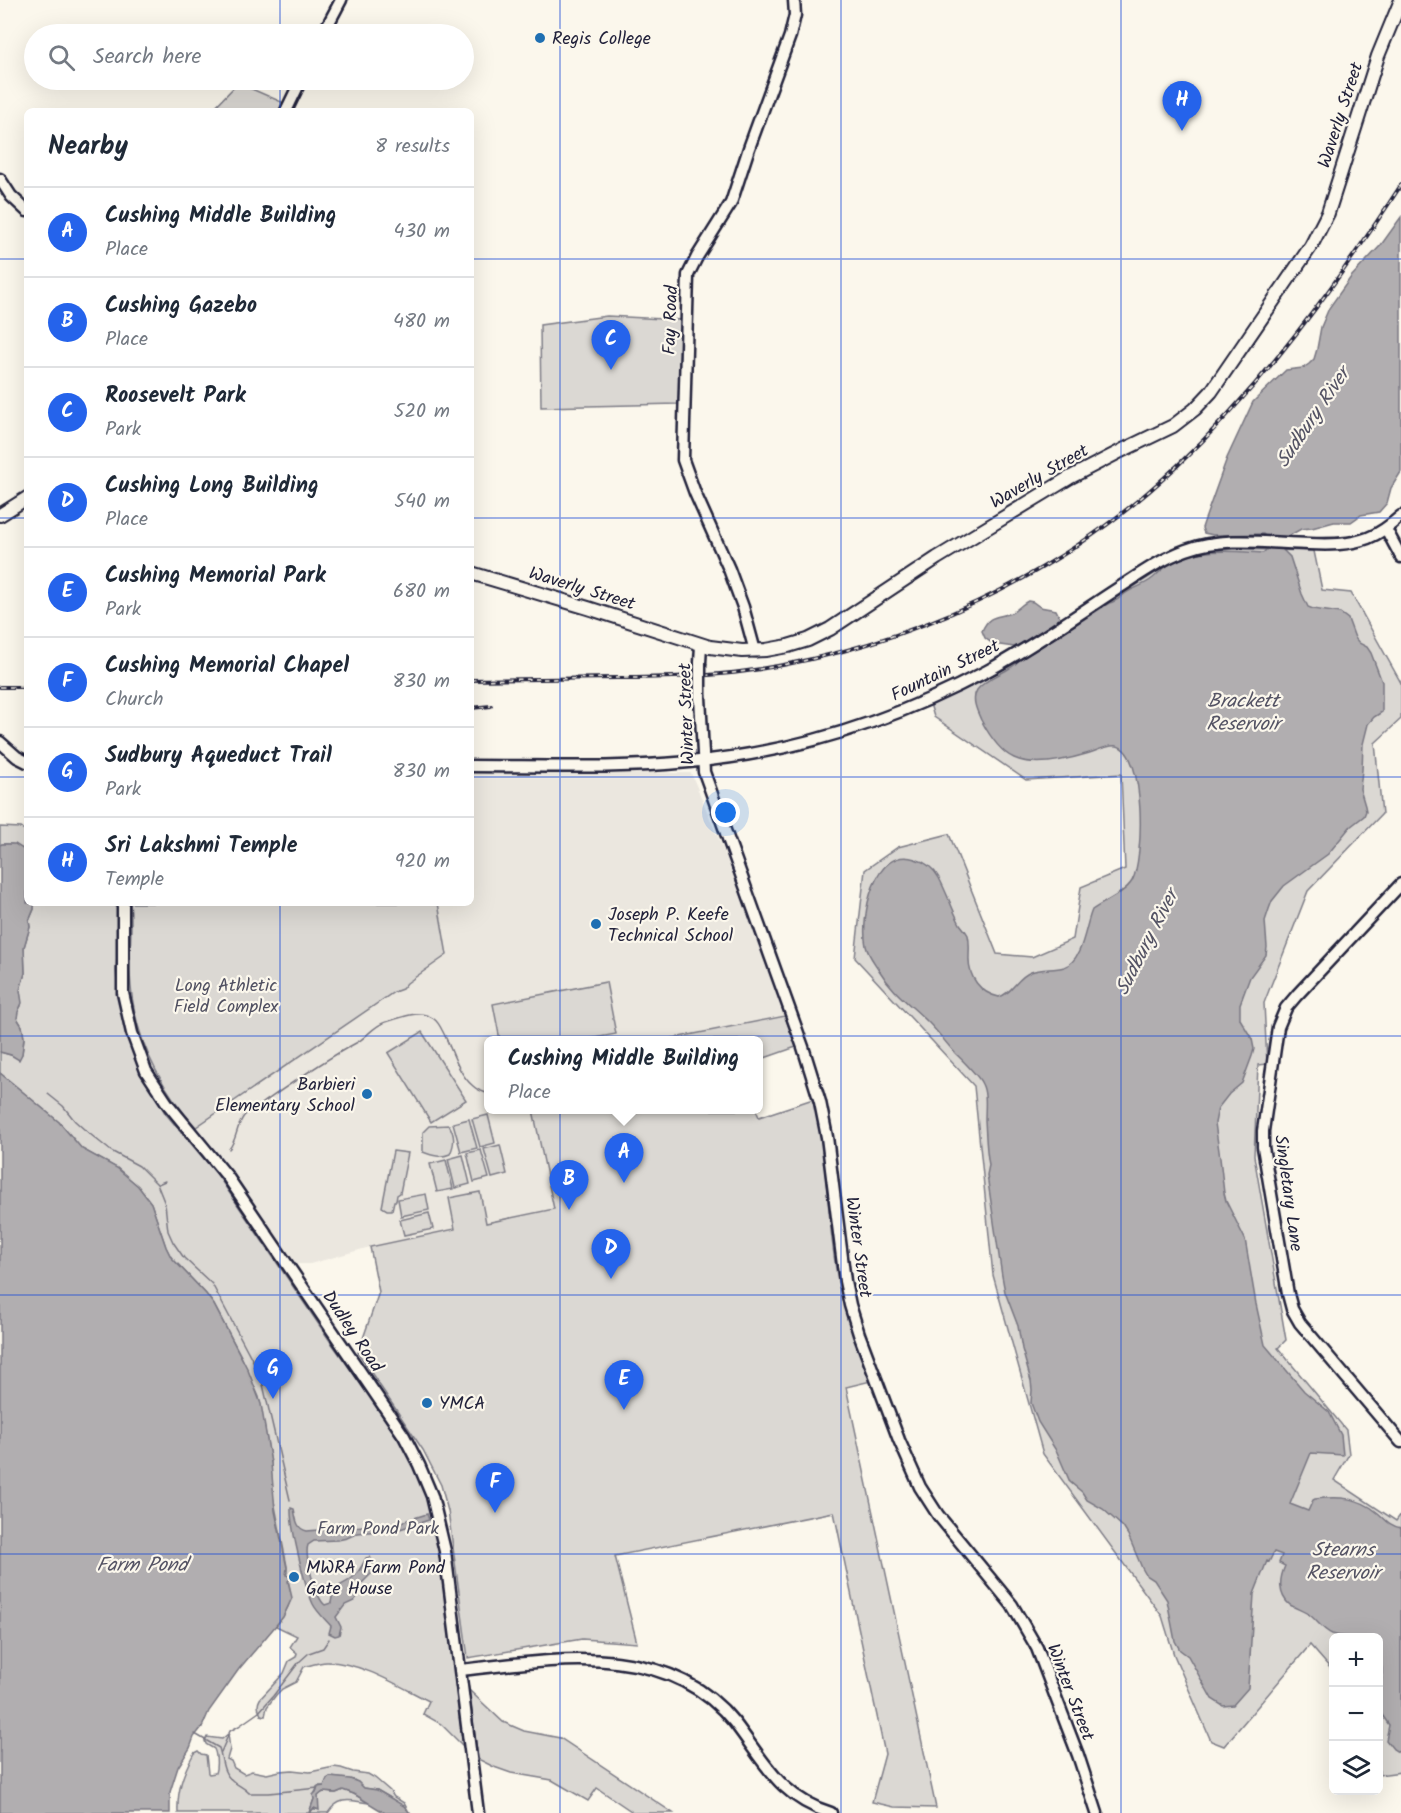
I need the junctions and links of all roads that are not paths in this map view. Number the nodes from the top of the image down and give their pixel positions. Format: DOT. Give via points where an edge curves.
graph roads {
  1 [pos="341,0"];
  2 [pos="794,0"];
  3 [pos="1401,0"];
  4 [pos="328,24"];
  5 [pos="296,90"];
  6 [pos="287,108"];
  7 [pos="0,179"];
  8 [pos="24,208"];
  9 [pos="24,500"];
  10 [pos="0,515"];
  11 [pos="1401,516"];
  12 [pos="1386,529"];
  13 [pos="1401,557"];
  14 [pos="474,574"];
  15 [pos="701,645"];
  16 [pos="755,651"];
  17 [pos="0,741"];
  18 [pos="24,760"];
  19 [pos="703,761"];
  20 [pos="474,766"];
  21 [pos="1401,884"];
  22 [pos="123,906"];
  23 [pos="1401,1442"];
  24 [pos="460,1670"];
  25 [pos="478,1813"];
  26 [pos="831,1813"];
  27 [pos="1097,1813"];
  1 -- 4 [label="street"];
  2 -- 16 [label="street, Fay Road" via="790,36 735,194 688,275 683,460 729,569"];
  3 -- 16 [label="main road, Waverly Street" via="1378,56 1320,230 1205,400 1173,426 1070,478 937,558 830,629 797,644"];
  5 -- 6 [label="street"];
  7 -- 8 [label="street"];
  9 -- 10 [label="main road"];
  11 -- 12 [label="street, Fountain Street"];
  12 -- 13 [label="street"];
  12 -- 19 [label="street, Fountain Street" via="1348,543 1220,543 1194,547 1151,568 960,685 900,711 806,742"];
  14 -- 15 [label="main road, Waverly Street"];
  15 -- 16 [label="main road, Waverly Street"];
  15 -- 19 [label="street, Winter Street, bridge"];
  17 -- 18 [label="street"];
  19 -- 20 [label="street, Fountain Street"];
  19 -- 27 [label="street, Winter Street" via="820,1102 844,1281 859,1334 920,1487 938,1515 1012,1605 1037,1648"];
  21 -- 23 [label="street, Singletary Lane" via="1282,1013 1263,1147 1292,1309"];
  22 -- 24 [label="street, Dudley Road" via="123,993 141,1058 158,1092 227,1176 415,1455 434,1501 442,1534"];
  24 -- 25 [label="street, Dudley Road"];
  24 -- 26 [label="street" via="580,1660 627,1663 665,1673 697,1689 723,1711 782,1785"];
}
